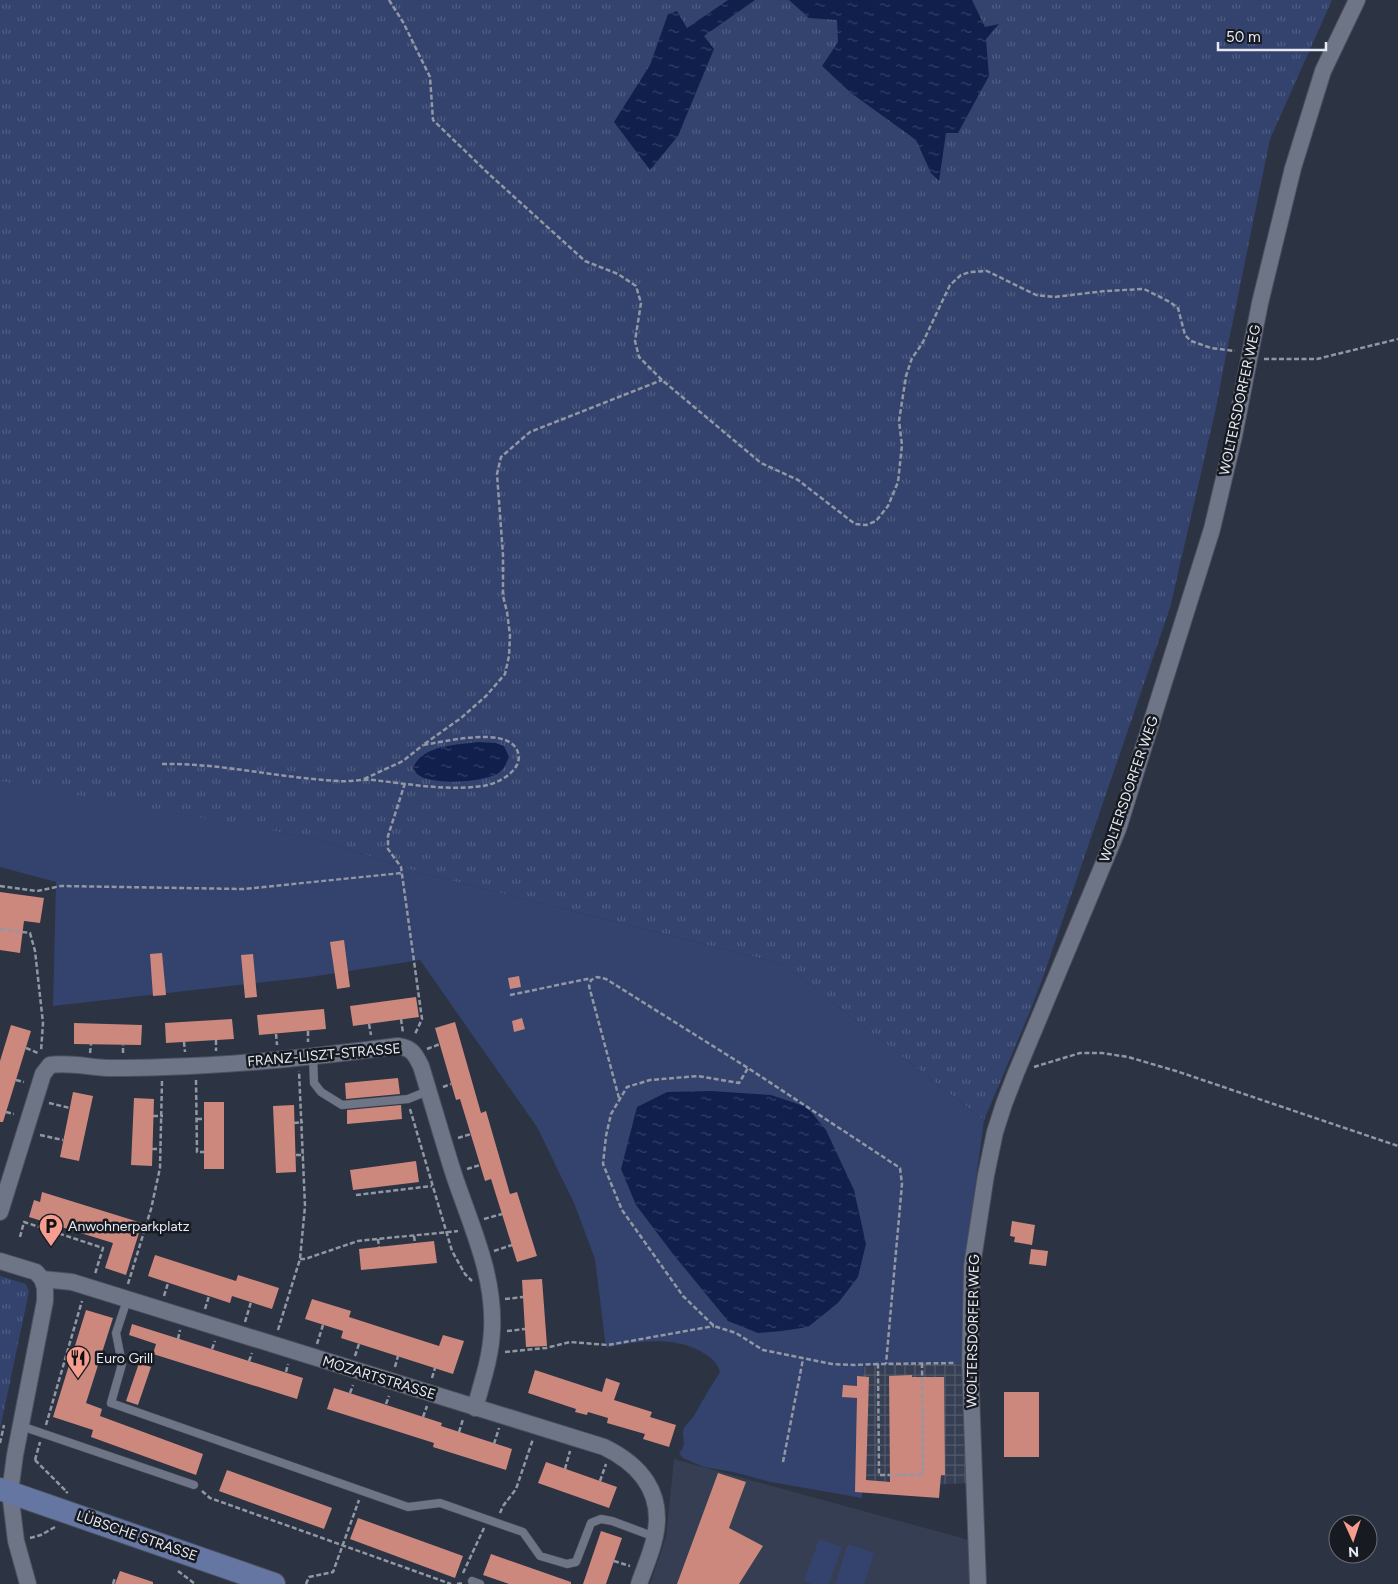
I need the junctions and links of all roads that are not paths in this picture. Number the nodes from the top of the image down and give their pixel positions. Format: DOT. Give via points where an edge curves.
graph roads {
  1 [pos="1357,0"];
  2 [pos="304,1053"];
  3 [pos="428,1091"];
  4 [pos="0,1212"];
  5 [pos="0,1261"];
  6 [pos="42,1279"];
  7 [pos="127,1295"];
  8 [pos="469,1412"];
  9 [pos="21,1426"];
  10 [pos="194,1485"];
  11 [pos="5,1490"];
  12 [pos="655,1537"];
  13 [pos="472,1581"];
  14 [pos="28,1584"];
  15 [pos="274,1584"];
  16 [pos="480,1584"];
  17 [pos="639,1584"];
  18 [pos="978,1584"];
  1 -- 18 [label="street, WOLTERSDORFER WEG" via="1323,71 1293,168 1260,303 1212,529 1118,829 1016,1073 995,1132 972,1266 970,1364"];
  2 -- 3 [label="street, FRANZ-LISZT-STRASSE" via="407,1047 417,1059"];
  2 -- 3 [label="lane" via="314,1083 321,1092 342,1105 408,1099"];
  2 -- 4 [label="street, FRANZ-LISZT-STRASSE" via="194,1060 162,1067 50,1065 43,1074 34,1100"];
  3 -- 8 [label="street, FRANZ-LISZT-STRASSE" via="495,1298 491,1345"];
  5 -- 6 [label="street, MOZARTSTRASSE" via="36,1272"];
  6 -- 7 [label="street, MOZARTSTRASSE" via="90,1283"];
  6 -- 9 [label="street" via="45,1301"];
  7 -- 8 [label="street, MOZARTSTRASSE"];
  7 -- 12 [label="lane" via="116,1333 122,1364 112,1403 408,1507 440,1503 523,1532 540,1556 567,1564 576,1562 591,1523 601,1519"];
  8 -- 12 [label="street, MOZARTSTRASSE" via="620,1455 645,1479 652,1493 656,1508"];
  9 -- 10 [label="lane"];
  9 -- 11 [label="street"];
  11 -- 14 [label="street"];
  11 -- 15 [label="street, LÜBSCHE STRASSE"];
  12 -- 17 [label="street, MOZARTSTRASSE"];
  13 -- 16 [label="lane"];
}
